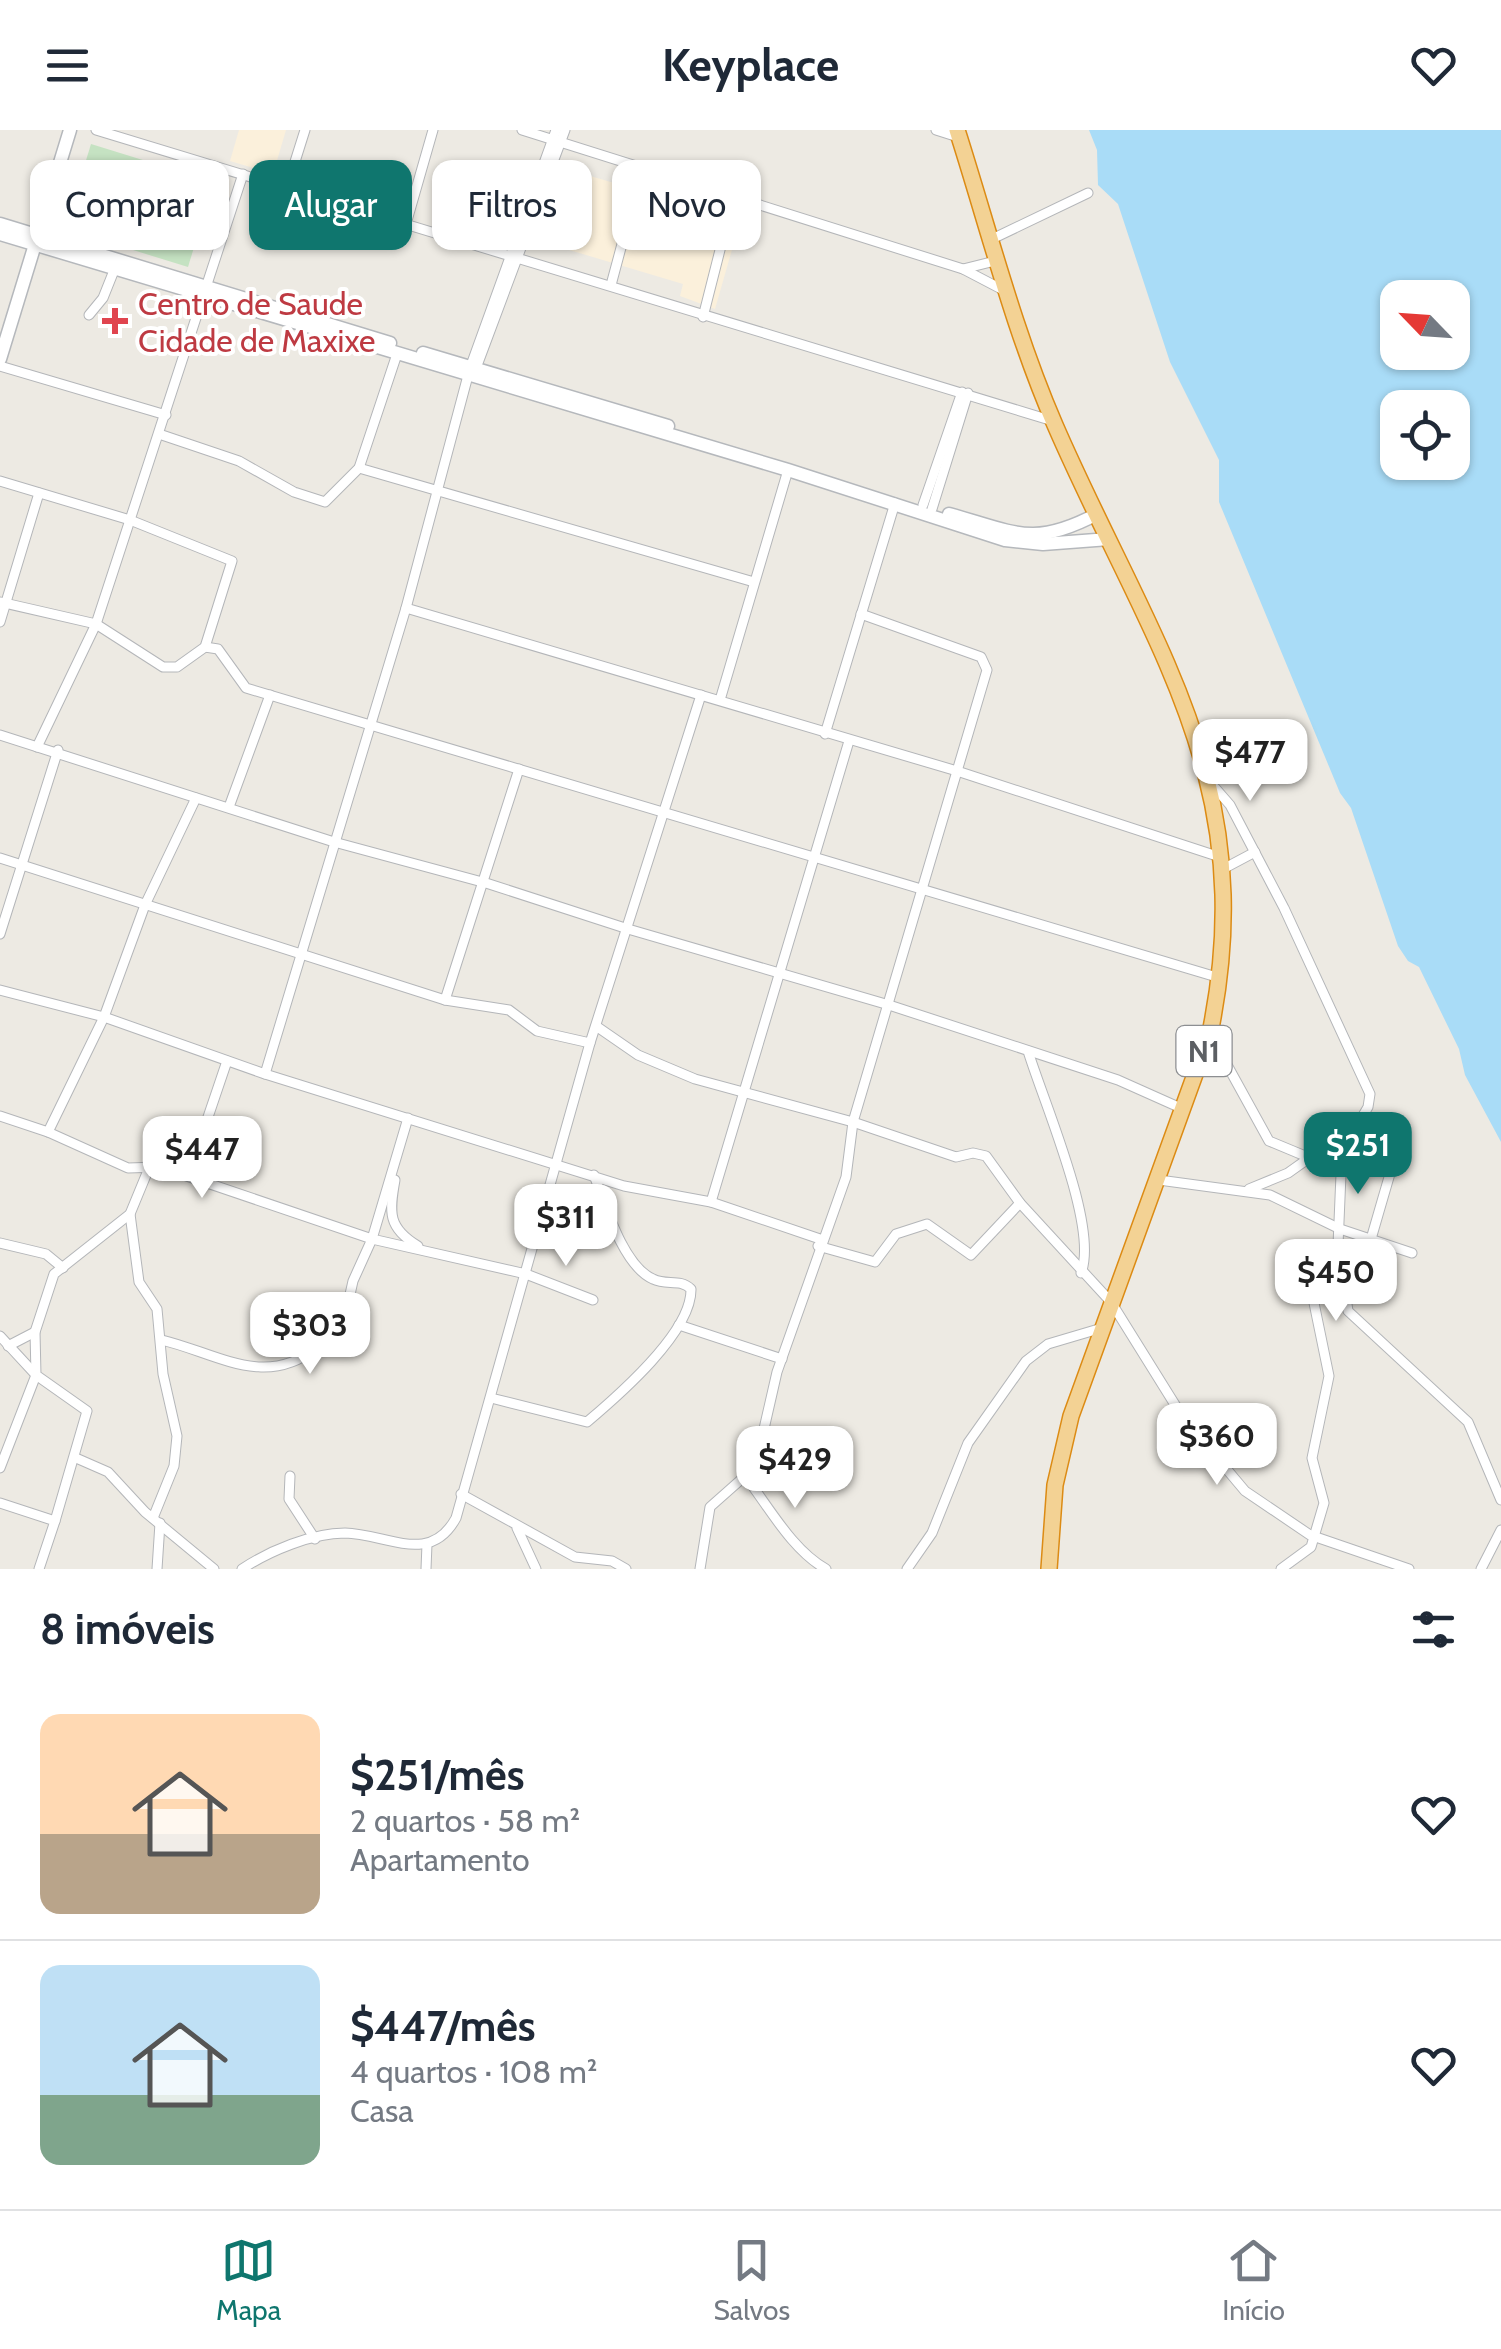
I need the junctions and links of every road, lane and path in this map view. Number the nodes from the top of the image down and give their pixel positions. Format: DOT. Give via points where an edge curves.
graph roads {
  1 [pos="70,130"];
  2 [pos="96,130"];
  3 [pos="305,130"];
  4 [pos="433,130"];
  5 [pos="522,130"];
  6 [pos="565,130"];
  7 [pos="936,130"];
  8 [pos="958,134"];
  9 [pos="556,137"];
  10 [pos="61,160"];
  11 [pos="296,160"];
  12 [pos="618,160"];
  13 [pos="243,174"];
  14 [pos="249,176"];
  15 [pos="1088,192"];
  16 [pos="412,203"];
  17 [pos="761,205"];
  18 [pos="0,224"];
  19 [pos="412,226"];
  20 [pos="0,234"];
  21 [pos="30,237"];
  22 [pos="992,238"];
  23 [pos="30,239"];
  24 [pos="34,250"];
  25 [pos="65,250"];
  26 [pos="70,250"];
  27 [pos="621,250"];
  28 [pos="720,250"];
  29 [pos="512,257"];
  30 [pos="999,260"];
  31 [pos="115,268"];
  32 [pos="963,269"];
  33 [pos="611,286"];
  34 [pos="203,290"];
  35 [pos="1010,293"];
  36 [pos="89,315"];
  37 [pos="703,317"];
  38 [pos="397,354"];
  39 [pos="0,362"];
  40 [pos="470,376"];
  41 [pos="965,393"];
  42 [pos="166,415"];
  43 [pos="1053,421"];
  44 [pos="159,434"];
  45 [pos="358,468"];
  46 [pos="788,470"];
  47 [pos="0,481"];
  48 [pos="438,490"];
  49 [pos="38,492"];
  50 [pos="895,504"];
  51 [pos="928,507"];
  52 [pos="130,520"];
  53 [pos="1102,526"];
  54 [pos="754,582"];
  55 [pos="4,603"];
  56 [pos="406,608"];
  57 [pos="861,614"];
  58 [pos="0,622"];
  59 [pos="96,624"];
  60 [pos="205,647"];
  61 [pos="270,694"];
  62 [pos="701,695"];
  63 [pos="720,700"];
  64 [pos="371,724"];
  65 [pos="824,734"];
  66 [pos="0,735"];
  67 [pos="848,741"];
  68 [pos="37,747"];
  69 [pos="58,750"];
  70 [pos="519,769"];
  71 [pos="958,771"];
  72 [pos="1210,782"];
  73 [pos="196,798"];
  74 [pos="229,807"];
  75 [pos="661,812"];
  76 [pos="334,842"];
  77 [pos="1255,852"];
  78 [pos="0,858"];
  79 [pos="815,858"];
  80 [pos="1223,864"];
  81 [pos="19,866"];
  82 [pos="486,882"];
  83 [pos="923,888"];
  84 [pos="146,906"];
  85 [pos="628,930"];
  86 [pos="0,934"];
  87 [pos="300,956"];
  88 [pos="778,974"];
  89 [pos="1221,978"];
  90 [pos="0,990"];
  91 [pos="445,1000"];
  92 [pos="889,1005"];
  93 [pos="104,1016"];
  94 [pos="596,1026"];
  95 [pos="1210,1034"];
  96 [pos="590,1043"];
  97 [pos="1028,1051"];
  98 [pos="227,1061"];
  99 [pos="265,1074"];
  100 [pos="742,1090"];
  101 [pos="1184,1110"];
  102 [pos="0,1116"];
  103 [pos="408,1118"];
  104 [pos="854,1122"];
  105 [pos="48,1132"];
  106 [pos="1346,1138"];
  107 [pos="398,1152"];
  108 [pos="1396,1153"];
  109 [pos="1310,1158"];
  110 [pos="556,1161"];
  111 [pos="149,1168"];
  112 [pos="594,1175"];
  113 [pos="188,1176"];
  114 [pos="1159,1180"];
  115 [pos="1247,1190"];
  116 [pos="711,1202"];
  117 [pos="1020,1203"];
  118 [pos="130,1214"];
  119 [pos="1340,1229"];
  120 [pos="372,1239"];
  121 [pos="1370,1239"];
  122 [pos="0,1242"];
  123 [pos="819,1242"];
  124 [pos="1338,1246"];
  125 [pos="1412,1253"];
  126 [pos="434,1254"];
  127 [pos="62,1268"];
  128 [pos="1082,1273"];
  129 [pos="526,1274"];
  130 [pos="593,1300"];
  131 [pos="1111,1302"];
  132 [pos="679,1325"];
  133 [pos="1102,1328"];
  134 [pos="35,1332"];
  135 [pos="0,1336"];
  136 [pos="162,1340"];
  137 [pos="8,1346"];
  138 [pos="782,1358"];
  139 [pos="36,1375"];
  140 [pos="492,1398"];
  141 [pos="76,1458"];
  142 [pos="0,1468"];
  143 [pos="290,1476"];
  144 [pos="746,1476"];
  145 [pos="461,1494"];
  146 [pos="1501,1500"];
  147 [pos="0,1503"];
  148 [pos="55,1521"];
  149 [pos="156,1521"];
  150 [pos="512,1523"];
  151 [pos="1501,1530"];
  152 [pos="1315,1537"];
  153 [pos="315,1539"];
  154 [pos="427,1544"];
  155 [pos="38,1569"];
  156 [pos="157,1569"];
  157 [pos="214,1569"];
  158 [pos="242,1569"];
  159 [pos="426,1569"];
  160 [pos="536,1569"];
  161 [pos="626,1569"];
  162 [pos="700,1569"];
  163 [pos="826,1569"];
  164 [pos="907,1569"];
  165 [pos="1049,1569"];
  166 [pos="1281,1569"];
  167 [pos="1409,1569"];
  168 [pos="1481,1569"];
  1 -- 10 [label="street"];
  2 -- 13 [label="street"];
  3 -- 11 [label="street"];
  4 -- 16 [label="street"];
  5 -- 9 [label="street"];
  6 -- 9 [label="street"];
  7 -- 8 [label="street"];
  8 -- 22 [label="highway, N1"];
  9 -- 12 [label="street"];
  9 -- 29 [label="street"];
  13 -- 14 [label="street"];
  13 -- 34 [label="street"];
  15 -- 22 [label="street"];
  17 -- 32 [label="street"];
  18 -- 21 [label="street"];
  19 -- 29 [label="street"];
  20 -- 23 [label="street"];
  22 -- 30 [label="highway, N1"];
  24 -- 39 [label="street"];
  25 -- 31 [label="street"];
  26 -- 34 [label="street"];
  27 -- 33 [label="street"];
  28 -- 37 [label="street"];
  29 -- 33 [label="street"];
  29 -- 40 [label="street"];
  30 -- 32 [label="street"];
  30 -- 35 [label="highway, N1"];
  31 -- 34 [label="street"];
  31 -- 36 [label="street"];
  32 -- 35 [label="street"];
  33 -- 37 [label="street"];
  34 -- 38 [label="street"];
  34 -- 40 [label="street"];
  34 -- 42 [label="street"];
  35 -- 43 [label="highway, N1"];
  37 -- 41 [label="street"];
  38 -- 40 [label="street"];
  38 -- 45 [label="street"];
  39 -- 42 [label="street"];
  40 -- 46 [label="street"];
  40 -- 48 [label="street"];
  40 -- 51 [label="street"];
  41 -- 43 [label="street"];
  41 -- 51 [label="street"];
  42 -- 44 [label="street"];
  43 -- 53 [label="highway, N1"];
  44 -- 45 [label="street" via="325,502"];
  44 -- 52 [label="street"];
  45 -- 48 [label="street"];
  46 -- 50 [label="street"];
  46 -- 54 [label="street"];
  47 -- 49 [label="street"];
  48 -- 54 [label="street"];
  48 -- 56 [label="street"];
  49 -- 52 [label="street"];
  49 -- 55 [label="street"];
  50 -- 53 [label="street" via="1017,543"];
  50 -- 57 [label="street"];
  51 -- 53 [label="street" via="1040,537"];
  52 -- 59 [label="street"];
  52 -- 60 [label="street" via="230,558"];
  53 -- 72 [label="highway, N1" via="1178,684"];
  54 -- 63 [label="street"];
  55 -- 58 [label="street"];
  55 -- 59 [label="street"];
  56 -- 62 [label="street"];
  56 -- 64 [label="street"];
  57 -- 65 [label="street"];
  57 -- 71 [label="street" via="985,662"];
  59 -- 60 [label="street" via="163,667 182,666"];
  59 -- 68 [label="street"];
  60 -- 61 [label="street" via="218,649 246,688"];
  61 -- 64 [label="street"];
  61 -- 74 [label="street"];
  62 -- 63 [label="street"];
  62 -- 75 [label="street"];
  63 -- 65 [label="street"];
  64 -- 70 [label="street"];
  64 -- 76 [label="street"];
  65 -- 67 [label="street"];
  66 -- 68 [label="street"];
  67 -- 71 [label="street"];
  67 -- 79 [label="street"];
  68 -- 69 [label="street"];
  69 -- 73 [label="street"];
  69 -- 81 [label="street"];
  70 -- 75 [label="street"];
  70 -- 82 [label="street"];
  71 -- 80 [label="street"];
  71 -- 83 [label="street"];
  72 -- 77 [label="street"];
  72 -- 80 [label="highway, N1"];
  73 -- 74 [label="street"];
  73 -- 84 [label="street"];
  74 -- 76 [label="street"];
  75 -- 79 [label="street"];
  75 -- 85 [label="street"];
  76 -- 82 [label="street"];
  76 -- 87 [label="street"];
  77 -- 80 [label="street"];
  77 -- 106 [label="street" via="1370,1094"];
  78 -- 81 [label="street"];
  79 -- 83 [label="street"];
  79 -- 88 [label="street"];
  80 -- 89 [label="highway, N1"];
  81 -- 84 [label="street"];
  81 -- 86 [label="street"];
  82 -- 85 [label="street"];
  82 -- 91 [label="street"];
  83 -- 89 [label="street"];
  83 -- 92 [label="street"];
  84 -- 87 [label="street"];
  84 -- 93 [label="street"];
  85 -- 88 [label="street"];
  85 -- 94 [label="street"];
  87 -- 91 [label="street"];
  87 -- 99 [label="street"];
  88 -- 92 [label="street"];
  88 -- 100 [label="street"];
  89 -- 95 [label="highway, N1"];
  90 -- 93 [label="street"];
  91 -- 96 [label="street" via="509,1010 537,1031"];
  92 -- 97 [label="street"];
  92 -- 104 [label="street"];
  93 -- 98 [label="street"];
  93 -- 105 [label="street"];
  94 -- 96 [label="street"];
  94 -- 100 [label="street" via="656,1064"];
  95 -- 101 [label="highway, N1"];
  95 -- 109 [label="street" via="1270,1141"];
  96 -- 110 [label="street"];
  97 -- 101 [label="street"];
  97 -- 128 [label="street" via="1068,1167 1088,1250"];
  98 -- 99 [label="street"];
  98 -- 113 [label="street"];
  99 -- 103 [label="street"];
  100 -- 104 [label="street"];
  100 -- 116 [label="street"];
  101 -- 114 [label="highway, N1"];
  102 -- 105 [label="street"];
  103 -- 107 [label="street"];
  103 -- 110 [label="street"];
  104 -- 117 [label="street" via="956,1157 986,1156"];
  104 -- 123 [label="street" via="846,1177"];
  105 -- 111 [label="street" via="128,1168"];
  106 -- 109 [label="street"];
  106 -- 119 [label="street"];
  107 -- 120 [label="street"];
  107 -- 126 [label="street" via="392,1226"];
  108 -- 121 [label="street"];
  109 -- 115 [label="street"];
  110 -- 112 [label="street"];
  110 -- 129 [label="street"];
  111 -- 113 [label="street"];
  111 -- 118 [label="street"];
  112 -- 116 [label="street"];
  112 -- 132 [label="street" via="614,1230 644,1273 691,1289"];
  113 -- 120 [label="street"];
  114 -- 115 [label="street"];
  114 -- 131 [label="highway, N1"];
  115 -- 119 [label="street" via="1284,1200"];
  116 -- 123 [label="street"];
  117 -- 123 [label="street" via="971,1255 927,1224 896,1234 874,1262"];
  117 -- 128 [label="street"];
  118 -- 127 [label="street"];
  118 -- 136 [label="street" via="140,1282 157,1309"];
  119 -- 121 [label="street"];
  119 -- 124 [label="street"];
  120 -- 126 [label="street"];
  120 -- 136 [label="street" via="342,1330 298,1362 262,1369"];
  121 -- 125 [label="street"];
  122 -- 127 [label="street" via="46,1254"];
  123 -- 138 [label="street"];
  124 -- 146 [label="street" via="1348,1311 1463,1417"];
  124 -- 152 [label="street" via="1314,1303 1329,1376 1312,1458 1324,1502"];
  126 -- 129 [label="street"];
  127 -- 134 [label="street" via="51,1280"];
  128 -- 131 [label="street"];
  129 -- 130 [label="street"];
  129 -- 140 [label="street"];
  131 -- 133 [label="highway, N1"];
  131 -- 152 [label="street" via="1182,1416 1226,1469 1262,1506"];
  132 -- 138 [label="street"];
  132 -- 140 [label="street" via="587,1422"];
  133 -- 164 [label="street" via="1062,1337 1026,1361 968,1443 932,1533"];
  133 -- 165 [label="highway, N1" via="1062,1452"];
  134 -- 137 [label="street"];
  134 -- 139 [label="street"];
  135 -- 137 [label="street"];
  136 -- 149 [label="street" via="177,1451"];
  137 -- 139 [label="street"];
  138 -- 144 [label="street" via="758,1455"];
  139 -- 141 [label="street" via="86,1408"];
  139 -- 142 [label="street"];
  140 -- 145 [label="street"];
  141 -- 148 [label="street"];
  141 -- 149 [label="street" via="108,1472"];
  143 -- 153 [label="street" via="290,1499"];
  144 -- 162 [label="street" via="710,1507"];
  144 -- 163 [label="street" via="779,1523"];
  145 -- 150 [label="street"];
  145 -- 154 [label="street" via="447,1534"];
  147 -- 148 [label="street"];
  148 -- 155 [label="street"];
  149 -- 156 [label="street"];
  149 -- 157 [label="street"];
  150 -- 160 [label="street"];
  150 -- 161 [label="street" via="576,1557"];
  151 -- 168 [label="street"];
  152 -- 166 [label="street"];
  152 -- 167 [label="street"];
  153 -- 154 [label="street" via="346,1533"];
  153 -- 158 [label="street"];
  154 -- 159 [label="street"];
}
